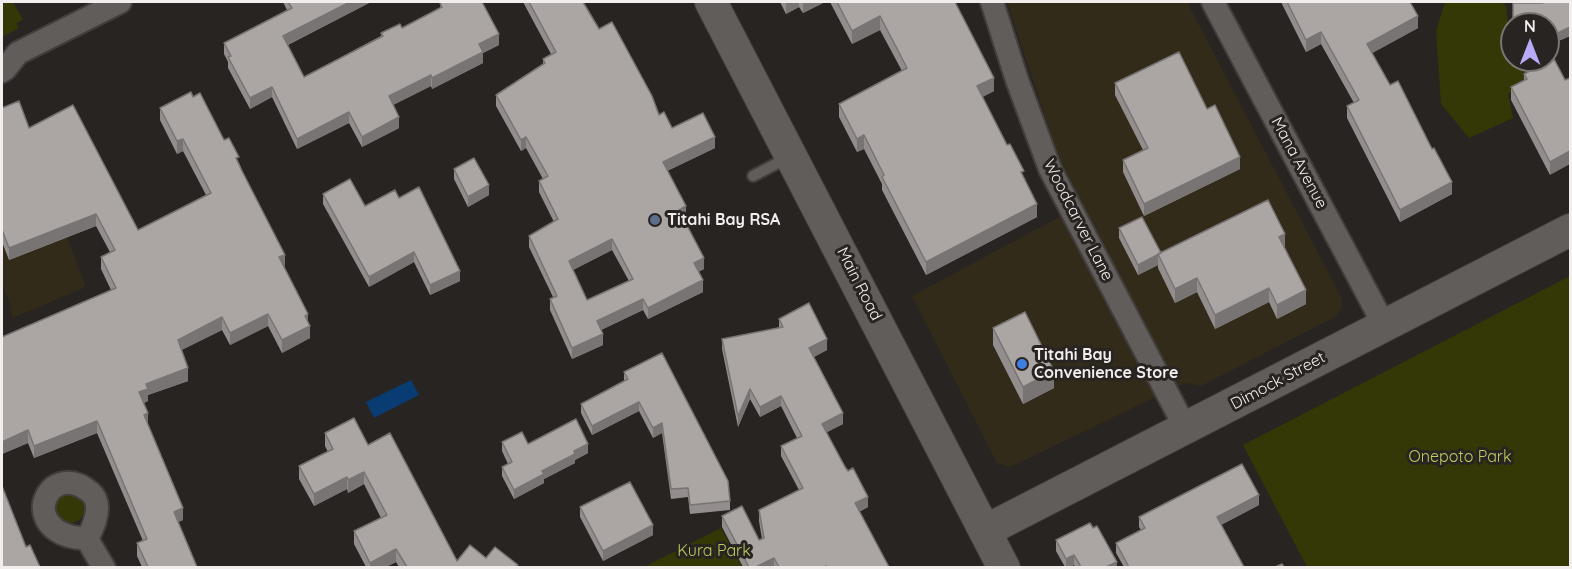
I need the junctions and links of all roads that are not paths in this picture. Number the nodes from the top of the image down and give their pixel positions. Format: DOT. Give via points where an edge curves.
graph roads {
  1 [pos="120,2"];
  2 [pos="711,2"];
  3 [pos="992,2"];
  4 [pos="1213,2"];
  5 [pos="7,62"];
  6 [pos="792,156"];
  7 [pos="753,176"];
  8 [pos="1570,230"];
  9 [pos="1384,326"];
  10 [pos="1186,429"];
  11 [pos="985,531"];
  12 [pos="87,539"];
  13 [pos="104,567"];
  14 [pos="1004,567"];
  1 -- 5 [label="street"];
  2 -- 6 [label="street, Main Road"];
  3 -- 10 [label="street, Woodcarver Lane" via="1050,169"];
  4 -- 9 [label="street, Mana Avenue"];
  6 -- 7 [label="lane"];
  6 -- 11 [label="street, Main Road"];
  8 -- 9 [label="street, Dimock Street"];
  9 -- 10 [label="street, Dimock Street"];
  10 -- 11 [label="street, Dimock Street"];
  11 -- 14 [label="street, Main Road"];
  12 -- 13 [label="street"];
}
